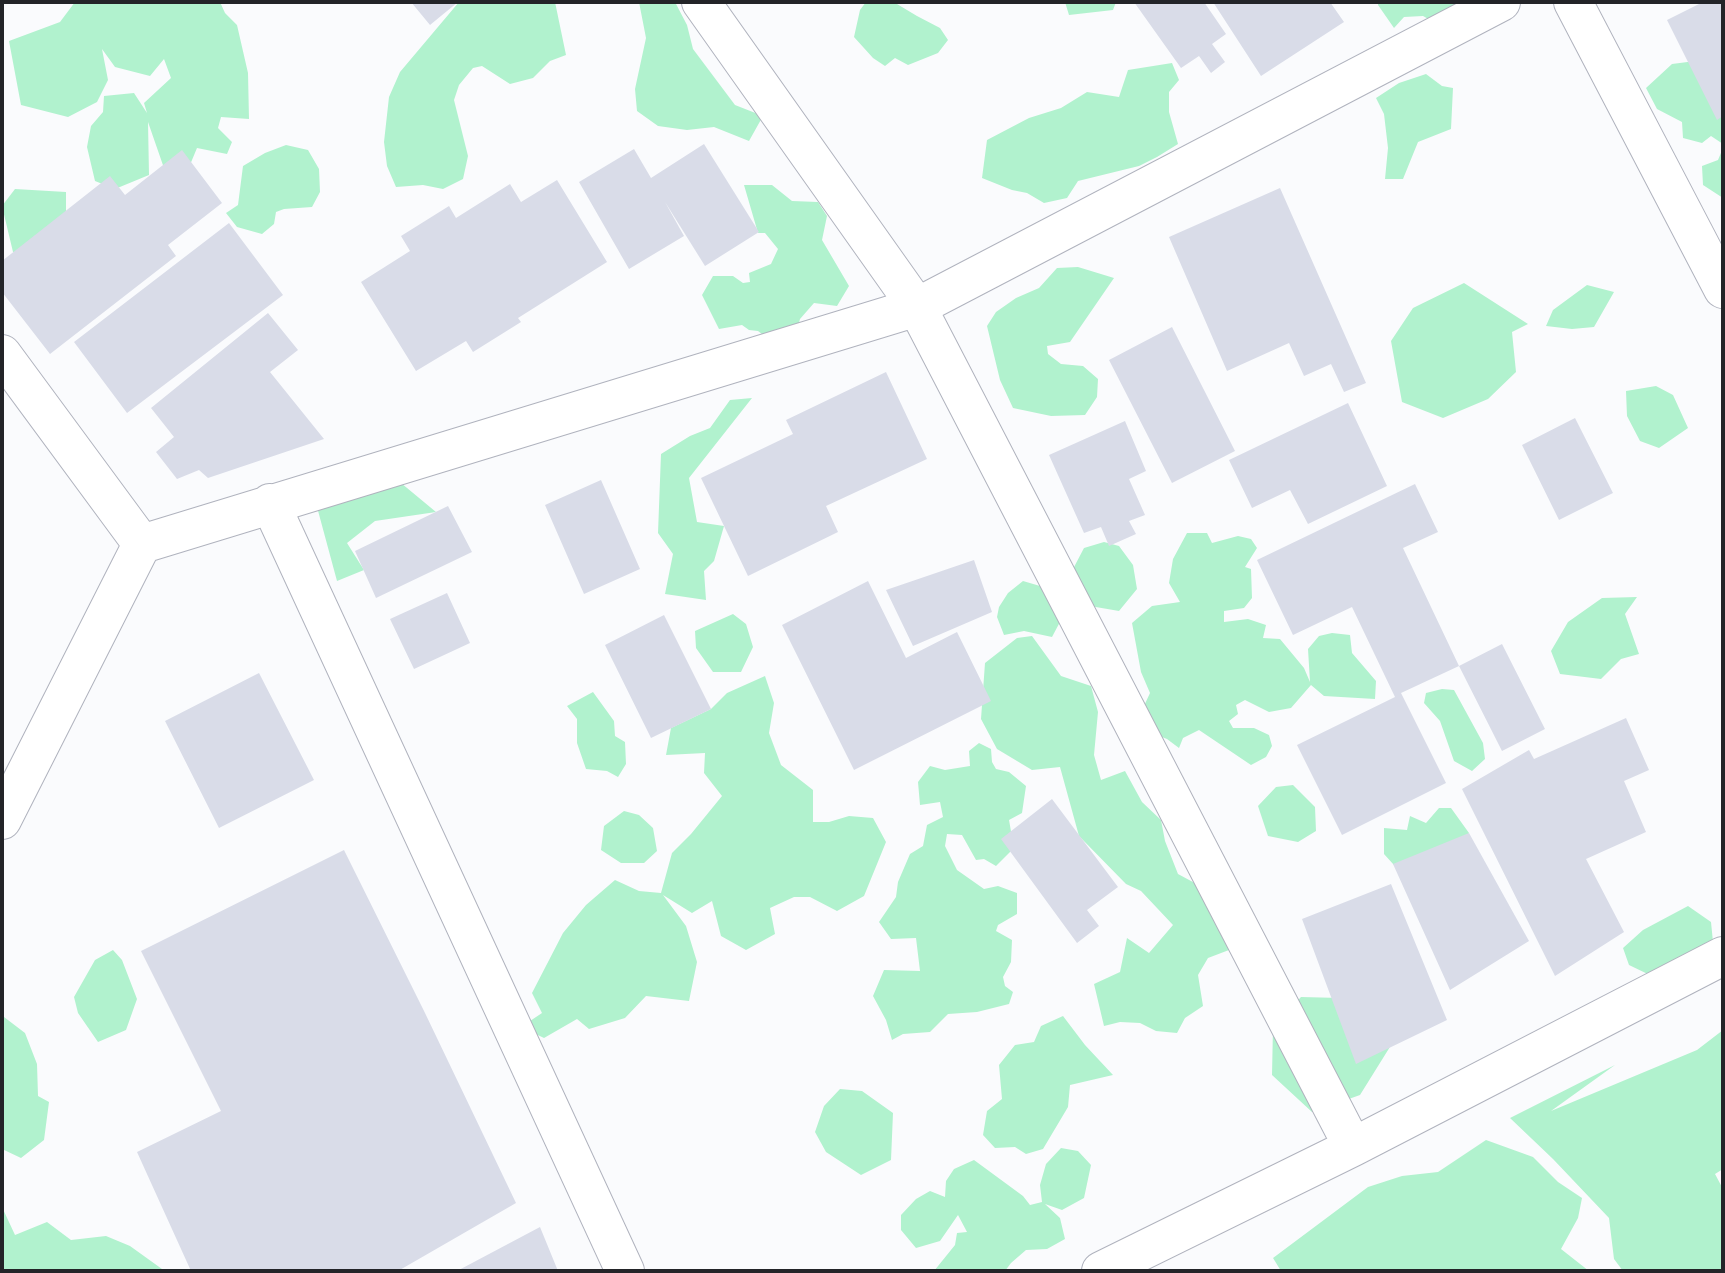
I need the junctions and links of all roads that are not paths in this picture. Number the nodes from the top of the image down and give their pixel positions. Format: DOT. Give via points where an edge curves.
graph roads {
  1 [pos="701,2"];
  2 [pos="1501,2"];
  3 [pos="1573,2"];
  4 [pos="1723,289"];
  5 [pos="917,307"];
  6 [pos="2,354"];
  7 [pos="270,503"];
  8 [pos="142,544"];
  9 [pos="2,820"];
  10 [pos="1723,956"];
  11 [pos="1353,1147"];
  12 [pos="625,1271"];
  13 [pos="1101,1271"];
  1 -- 5 [label="street"];
  2 -- 5 [label="street"];
  3 -- 4 [label="street"];
  5 -- 7 [label="street"];
  5 -- 11 [label="street"];
  6 -- 8 [label="street"];
  7 -- 8 [label="street"];
  7 -- 12 [label="street"];
  8 -- 9 [label="street"];
  10 -- 11 [label="street"];
  11 -- 13 [label="street"];
}
